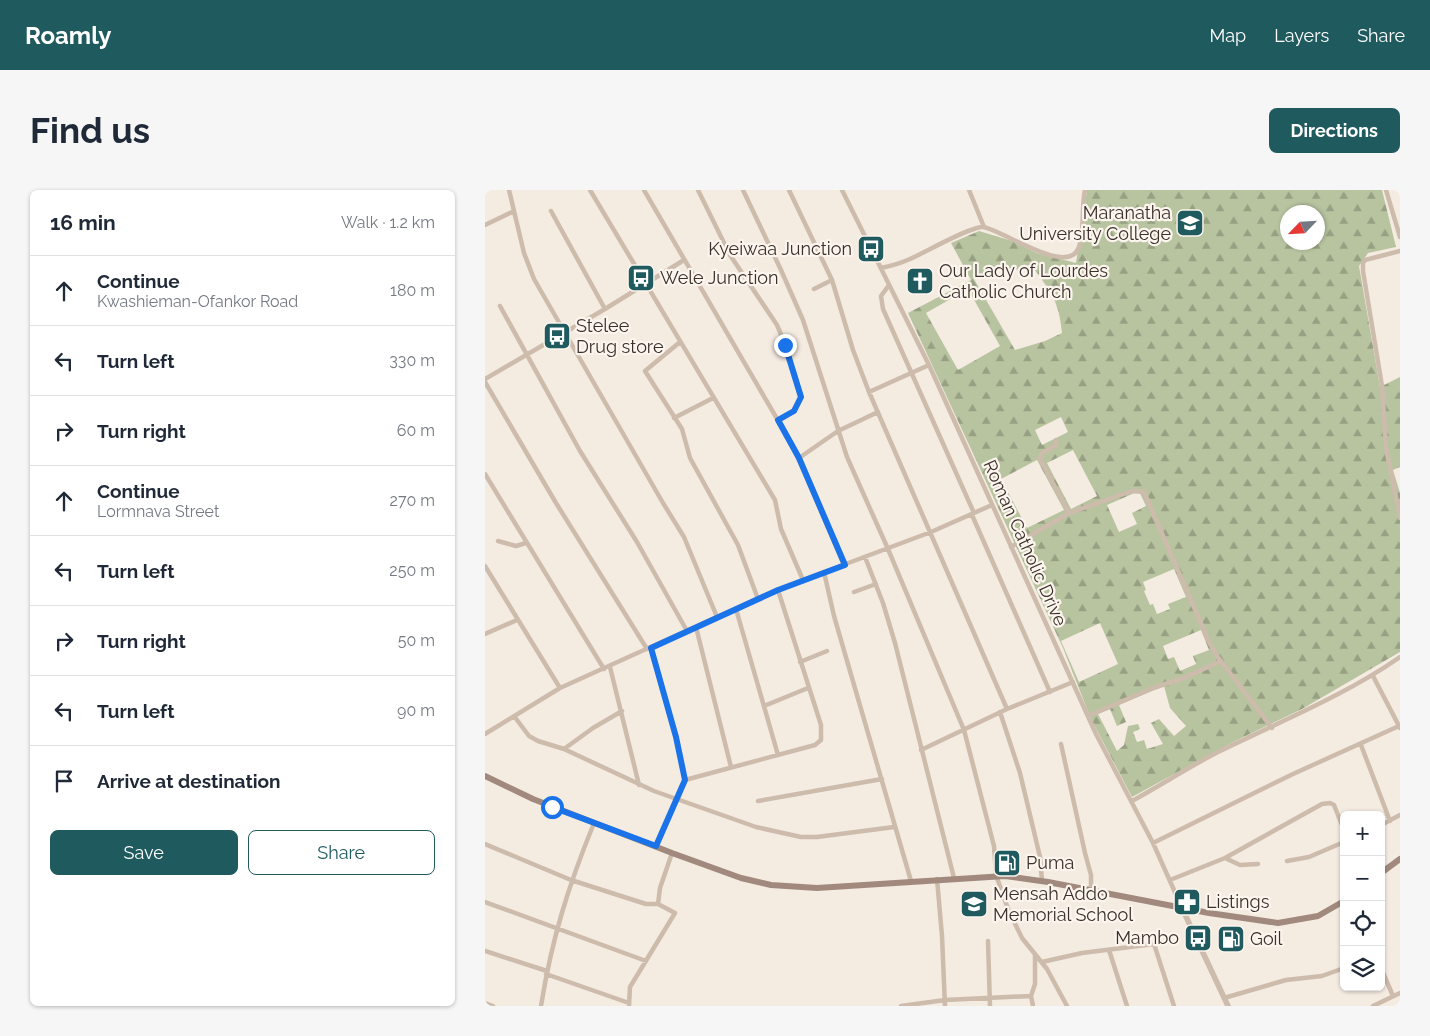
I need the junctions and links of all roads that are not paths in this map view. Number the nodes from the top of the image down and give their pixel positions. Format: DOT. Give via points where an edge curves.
graph roads {
  1 [pos="509,190"];
  2 [pos="590,190"];
  3 [pos="643,190"];
  4 [pos="698,190"];
  5 [pos="743,190"];
  6 [pos="789,190"];
  7 [pos="842,190"];
  8 [pos="969,190"];
  9 [pos="1079,190"];
  10 [pos="1386,190"];
  11 [pos="1085,191"];
  12 [pos="514,211"];
  13 [pos="551,211"];
  14 [pos="485,225"];
  15 [pos="984,227"];
  16 [pos="1400,237"];
  17 [pos="1400,250"];
  18 [pos="684,260"];
  19 [pos="881,268"];
  20 [pos="832,280"];
  21 [pos="645,284"];
  22 [pos="889,285"];
  23 [pos="814,289"];
  24 [pos="500,306"];
  25 [pos="605,310"];
  26 [pos="565,333"];
  27 [pos="680,342"];
  28 [pos="526,355"];
  29 [pos="929,365"];
  30 [pos="912,372"];
  31 [pos="485,380"];
  32 [pos="869,392"];
  33 [pos="713,398"];
  34 [pos="878,412"];
  35 [pos="674,418"];
  36 [pos="778,420"];
  37 [pos="838,431"];
  38 [pos="1056,440"];
  39 [pos="799,458"];
  40 [pos="485,474"];
  41 [pos="993,505"];
  42 [pos="1069,513"];
  43 [pos="973,514"];
  44 [pos="1400,518"];
  45 [pos="931,532"];
  46 [pos="498,540"];
  47 [pos="526,543"];
  48 [pos="1011,547"];
  49 [pos="889,549"];
  50 [pos="865,558"];
  51 [pos="845,565"];
  52 [pos="485,566"];
  53 [pos="824,572"];
  54 [pos="803,580"];
  55 [pos="875,584"];
  56 [pos="778,590"];
  57 [pos="854,592"];
  58 [pos="758,599"];
  59 [pos="736,609"];
  60 [pos="717,617"];
  61 [pos="517,620"];
  62 [pos="696,627"];
  63 [pos="687,631"];
  64 [pos="485,634"];
  65 [pos="649,648"];
  66 [pos="827,650"];
  67 [pos="1400,657"];
  68 [pos="1221,661"];
  69 [pos="800,662"];
  70 [pos="610,667"];
  71 [pos="604,669"];
  72 [pos="1373,676"];
  73 [pos="1073,682"];
  74 [pos="560,688"];
  75 [pos="808,688"];
  76 [pos="1050,692"];
  77 [pos="765,706"];
  78 [pos="1007,709"];
  79 [pos="622,711"];
  80 [pos="1000,712"];
  81 [pos="514,716"];
  82 [pos="1088,716"];
  83 [pos="1400,727"];
  84 [pos="1272,728"];
  85 [pos="964,730"];
  86 [pos="485,734"];
  87 [pos="1061,744"];
  88 [pos="1361,745"];
  89 [pos="564,749"];
  90 [pos="921,750"];
  91 [pos="779,754"];
  92 [pos="731,766"];
  93 [pos="485,776"];
  94 [pos="881,779"];
  95 [pos="685,780"];
  96 [pos="639,785"];
  97 [pos="675,798"];
  98 [pos="758,801"];
  99 [pos="1132,801"];
  100 [pos="1400,815"];
  101 [pos="1340,820"];
  102 [pos="1390,820"];
  103 [pos="1385,822"];
  104 [pos="594,824"];
  105 [pos="894,828"];
  106 [pos="1153,843"];
  107 [pos="485,844"];
  108 [pos="1340,844"];
  109 [pos="656,846"];
  110 [pos="672,853"];
  111 [pos="1225,858"];
  112 [pos="1400,859"];
  113 [pos="1287,861"];
  114 [pos="1258,864"];
  115 [pos="1385,870"];
  116 [pos="996,876"];
  117 [pos="954,878"];
  118 [pos="937,879"];
  119 [pos="571,880"];
  120 [pos="1170,880"];
  121 [pos="911,881"];
  122 [pos="1042,881"];
  123 [pos="1091,890"];
  124 [pos="485,902"];
  125 [pos="1340,903"];
  126 [pos="658,904"];
  127 [pos="1182,908"];
  128 [pos="556,929"];
  129 [pos="988,941"];
  130 [pos="1109,950"];
  131 [pos="485,951"];
  132 [pos="1035,954"];
  133 [pos="646,960"];
  134 [pos="1042,962"];
  135 [pos="1340,970"];
  136 [pos="547,972"];
  137 [pos="1385,977"];
  138 [pos="1400,993"];
  139 [pos="1031,996"];
  140 [pos="1393,996"];
  141 [pos="990,997"];
  142 [pos="1224,998"];
  143 [pos="945,1000"];
  144 [pos="485,1004"];
  145 [pos="629,1005"];
  146 [pos="493,1006"];
  147 [pos="541,1006"];
  148 [pos="901,1006"];
  149 [pos="945,1006"];
  150 [pos="991,1006"];
  151 [pos="1033,1006"];
  152 [pos="1067,1006"];
  153 [pos="1127,1006"];
  154 [pos="1174,1006"];
  155 [pos="1228,1006"];
  156 [pos="1373,1006"];
  1 -- 12 [label="street"];
  2 -- 21 [label="street"];
  3 -- 18 [label="street"];
  4 -- 36 [label="street" via="730,255 773,319 788,351 801,397 794,411"];
  5 -- 37 [label="street" via="803,320"];
  6 -- 20 [label="street"];
  7 -- 19 [label="street, Roman Catholic Drive"];
  8 -- 15 [label="street"];
  9 -- 11 [label="street"];
  10 -- 16 [label="street"];
  11 -- 15 [label="street" via="1079,247 1070,256 1040,252"];
  12 -- 14 [label="street"];
  12 -- 26 [label="street" via="528,266"];
  13 -- 25 [label="street"];
  15 -- 19 [label="street" via="908,260"];
  17 -- 44 [label="street" via="1363,263 1381,386 1386,448"];
  18 -- 21 [label="street"];
  18 -- 36 [label="street"];
  19 -- 22 [label="street, Roman Catholic Drive"];
  20 -- 23 [label="street"];
  20 -- 32 [label="street"];
  21 -- 25 [label="street"];
  21 -- 27 [label="street"];
  22 -- 29 [label="street, Roman Catholic Drive"];
  22 -- 30 [label="street" via="881,301"];
  24 -- 28 [label="street"];
  25 -- 26 [label="street"];
  26 -- 28 [label="street"];
  26 -- 60 [label="street" via="681,531"];
  27 -- 33 [label="street"];
  27 -- 35 [label="street" via="645,370"];
  28 -- 31 [label="street"];
  28 -- 63 [label="street"];
  29 -- 30 [label="street"];
  29 -- 41 [label="street, Roman Catholic Drive"];
  30 -- 32 [label="street"];
  30 -- 43 [label="street"];
  31 -- 65 [label="street" via="556,502"];
  32 -- 34 [label="street"];
  33 -- 35 [label="street"];
  33 -- 54 [label="street" via="775,500 781,529"];
  34 -- 37 [label="street"];
  34 -- 45 [label="street"];
  35 -- 58 [label="street" via="684,434 690,458 738,545"];
  36 -- 39 [label="street"];
  37 -- 39 [label="street"];
  37 -- 49 [label="street"];
  38 -- 42 [label="street" via="1057,445 1041,454 1040,459"];
  39 -- 51 [label="street"];
  40 -- 47 [label="street"];
  41 -- 43 [label="street"];
  41 -- 48 [label="street, Roman Catholic Drive"];
  42 -- 48 [label="street"];
  42 -- 68 [label="street" via="1133,491 1144,492 1209,642"];
  43 -- 45 [label="street"];
  43 -- 76 [label="street"];
  45 -- 49 [label="street"];
  45 -- 78 [label="street"];
  46 -- 47 [label="street" via="516,546"];
  47 -- 71 [label="street"];
  48 -- 73 [label="street, Roman Catholic Drive"];
  49 -- 50 [label="street"];
  49 -- 85 [label="street"];
  50 -- 51 [label="street"];
  50 -- 55 [label="street"];
  51 -- 53 [label="street"];
  52 -- 61 [label="street"];
  53 -- 54 [label="street"];
  53 -- 94 [label="street"];
  54 -- 56 [label="street"];
  55 -- 57 [label="street"];
  55 -- 90 [label="street" via="895,643"];
  56 -- 58 [label="street"];
  56 -- 69 [label="street"];
  58 -- 59 [label="street"];
  59 -- 60 [label="street"];
  59 -- 77 [label="street"];
  60 -- 62 [label="street"];
  61 -- 64 [label="street"];
  61 -- 74 [label="street"];
  62 -- 63 [label="street"];
  62 -- 92 [label="street"];
  63 -- 65 [label="street"];
  65 -- 70 [label="street"];
  65 -- 95 [label="street" via="676,737"];
  66 -- 69 [label="street"];
  67 -- 72 [label="street"];
  68 -- 82 [label="street"];
  68 -- 84 [label="street"];
  69 -- 75 [label="street"];
  70 -- 71 [label="street"];
  70 -- 79 [label="street"];
  71 -- 74 [label="street"];
  72 -- 83 [label="street"];
  72 -- 84 [label="street"];
  73 -- 76 [label="street"];
  73 -- 82 [label="street, Roman Catholic Drive"];
  74 -- 81 [label="street"];
  75 -- 77 [label="street"];
  75 -- 91 [label="street" via="821,725 821,740 815,745"];
  76 -- 78 [label="street"];
  77 -- 91 [label="street"];
  78 -- 80 [label="street"];
  79 -- 89 [label="street"];
  79 -- 96 [label="street"];
  80 -- 85 [label="street"];
  80 -- 122 [label="street" via="1020,773 1040,857"];
  81 -- 86 [label="street"];
  81 -- 89 [label="street" via="532,738"];
  82 -- 99 [label="street, Roman Catholic Drive"];
  83 -- 88 [label="street"];
  84 -- 99 [label="street" via="1218,753"];
  85 -- 90 [label="street"];
  85 -- 116 [label="street" via="994,846"];
  87 -- 123 [label="street" via="1090,870"];
  88 -- 102 [label="street"];
  88 -- 106 [label="street" via="1293,774"];
  89 -- 96 [label="street"];
  90 -- 117 [label="street"];
  91 -- 92 [label="street"];
  92 -- 95 [label="street"];
  93 -- 104 [label="main road"];
  94 -- 98 [label="street"];
  94 -- 105 [label="street"];
  95 -- 97 [label="street"];
  96 -- 97 [label="street"];
  97 -- 105 [label="street" via="755,827 801,837"];
  97 -- 109 [label="street"];
  99 -- 106 [label="street, Roman Catholic Drive"];
  100 -- 102 [label="street"];
  101 -- 111 [label="street" via="1334,805 1327,803"];
  102 -- 103 [label="street"];
  104 -- 109 [label="main road"];
  104 -- 119 [label="street"];
  105 -- 121 [label="street"];
  106 -- 120 [label="street, Roman Catholic Drive"];
  107 -- 119 [label="street"];
  108 -- 113 [label="street" via="1309,857"];
  109 -- 110 [label="main road"];
  110 -- 121 [label="main road" via="741,878 771,884 817,888"];
  110 -- 126 [label="street"];
  111 -- 114 [label="street" via="1240,865"];
  111 -- 120 [label="street"];
  112 -- 115 [label="main road"];
  116 -- 117 [label="main road"];
  116 -- 122 [label="main road"];
  116 -- 132 [label="street" via="1017,931"];
  117 -- 118 [label="main road"];
  118 -- 121 [label="main road"];
  118 -- 143 [label="street"];
  119 -- 126 [label="street" via="646,904"];
  119 -- 128 [label="street"];
  120 -- 127 [label="street, Roman Catholic Drive"];
  122 -- 123 [label="main road"];
  123 -- 127 [label="main road"];
  124 -- 128 [label="street"];
  125 -- 127 [label="main road" via="1318,916 1287,923 1260,922"];
  126 -- 133 [label="street" via="675,913"];
  127 -- 142 [label="street"];
  128 -- 133 [label="street"];
  128 -- 136 [label="street"];
  129 -- 141 [label="street"];
  130 -- 134 [label="street"];
  130 -- 153 [label="street"];
  130 -- 154 [label="street" via="1154,945"];
  131 -- 136 [label="street"];
  132 -- 134 [label="street"];
  132 -- 139 [label="street" via="1035,984"];
  133 -- 145 [label="street" via="628,990"];
  134 -- 152 [label="street"];
  135 -- 142 [label="street" via="1323,976 1286,980"];
  136 -- 145 [label="street"];
  136 -- 147 [label="street"];
  137 -- 140 [label="street"];
  138 -- 140 [label="street"];
  139 -- 141 [label="street"];
  139 -- 151 [label="street"];
  140 -- 156 [label="street"];
  141 -- 143 [label="street"];
  141 -- 150 [label="street"];
  142 -- 155 [label="street"];
  143 -- 148 [label="street"];
  143 -- 149 [label="street"];
  144 -- 146 [label="street"];
}
